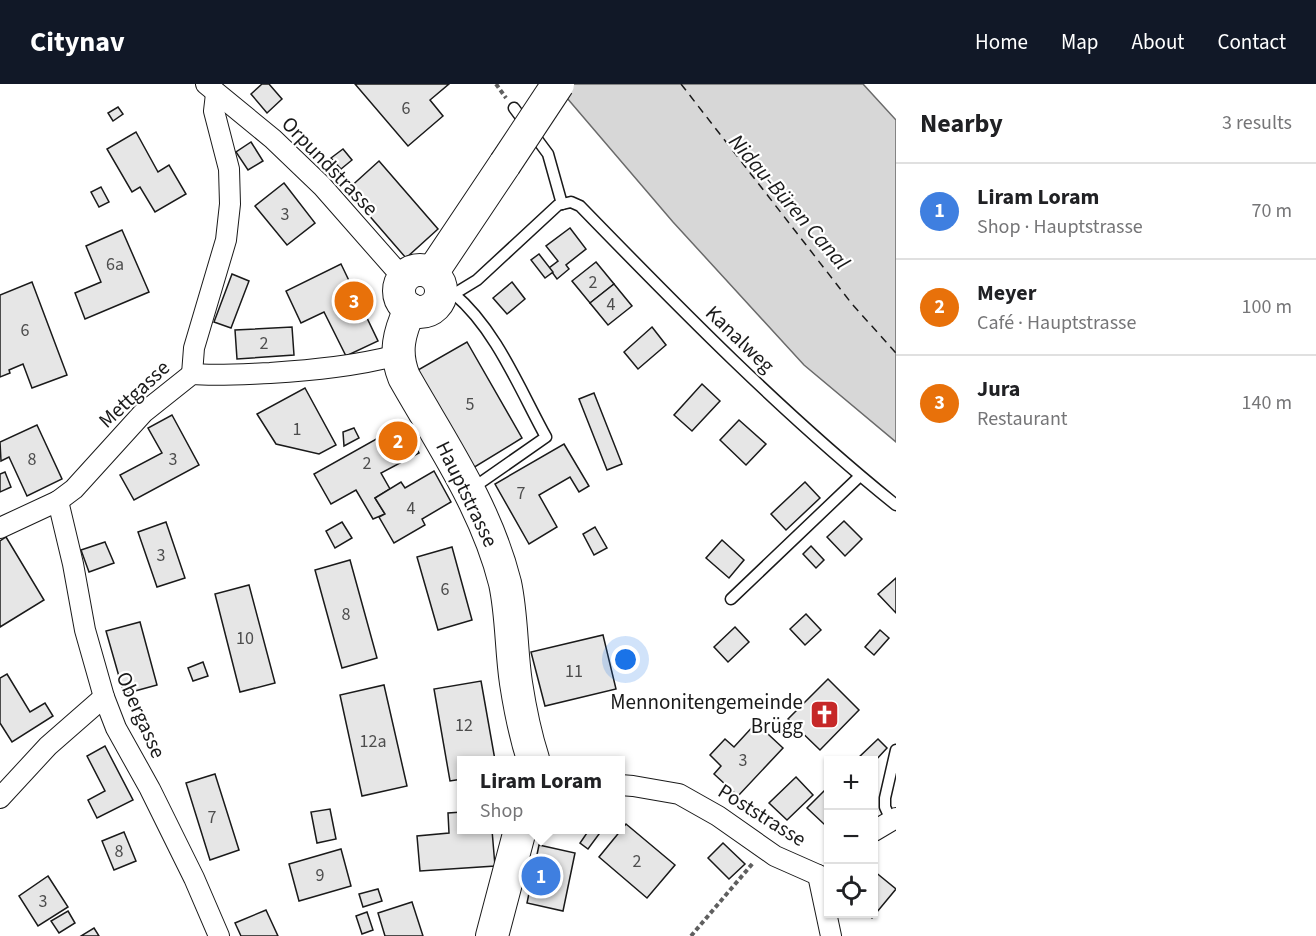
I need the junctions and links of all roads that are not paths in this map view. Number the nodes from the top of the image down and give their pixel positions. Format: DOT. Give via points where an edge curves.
graph roads {
  1 [pos="558,84"];
  2 [pos="211,89"];
  3 [pos="514,108"];
  4 [pos="562,204"];
  5 [pos="432,285"];
  6 [pos="398,355"];
  7 [pos="192,374"];
  8 [pos="860,476"];
  9 [pos="470,490"];
  10 [pos="58,501"];
  11 [pos="896,505"];
  12 [pos="0,528"];
  13 [pos="731,599"];
  14 [pos="104,698"];
  15 [pos="896,750"];
  16 [pos="534,756"];
  17 [pos="625,786"];
  18 [pos="0,798"];
  19 [pos="893,819"];
  20 [pos="878,828"];
  21 [pos="519,834"];
  22 [pos="823,870"];
  23 [pos="219,936"];
  24 [pos="492,936"];
  25 [pos="831,936"];
  1 -- 5 [label="main road, bridge"];
  2 -- 5 [label="street, Orpundstrasse" via="273,139"];
  2 -- 7 [label="street, Orpundstrasse" via="229,169 230,204 226,240 194,348"];
  3 -- 4 [label="lane" via="548,154"];
  4 -- 5 [label="lane" via="477,280"];
  4 -- 8 [label="lane, Kanalweg" via="580,206 741,369"];
  5 -- 6 [label="main road, Hauptstrasse" via="400,284 399,295 410,309 401,328"];
  5 -- 9 [label="lane" via="465,303 501,351 546,437"];
  6 -- 7 [label="street, Mettgasse" via="317,370"];
  6 -- 9 [label="main road, Hauptstrasse" via="404,377"];
  7 -- 10 [label="street, Mettgasse" via="143,413 74,489"];
  8 -- 11 [label="lane, Kanalweg"];
  8 -- 13 [label="lane"];
  9 -- 16 [label="main road, Hauptstrasse" via="491,536 506,586 516,682 525,731"];
  10 -- 12 [label="street, Mettgasse"];
  10 -- 14 [label="street, Obergasse"];
  14 -- 18 [label="street" via="48,746"];
  14 -- 23 [label="street, Obergasse"];
  15 -- 19 [label="lane" via="885,798 885,807"];
  17 -- 22 [label="street, Poststrasse" via="679,794 775,856"];
  19 -- 20 [label="street"];
  21 -- 24 [label="main road"];
  22 -- 25 [label="street, Poststrasse"];
}
